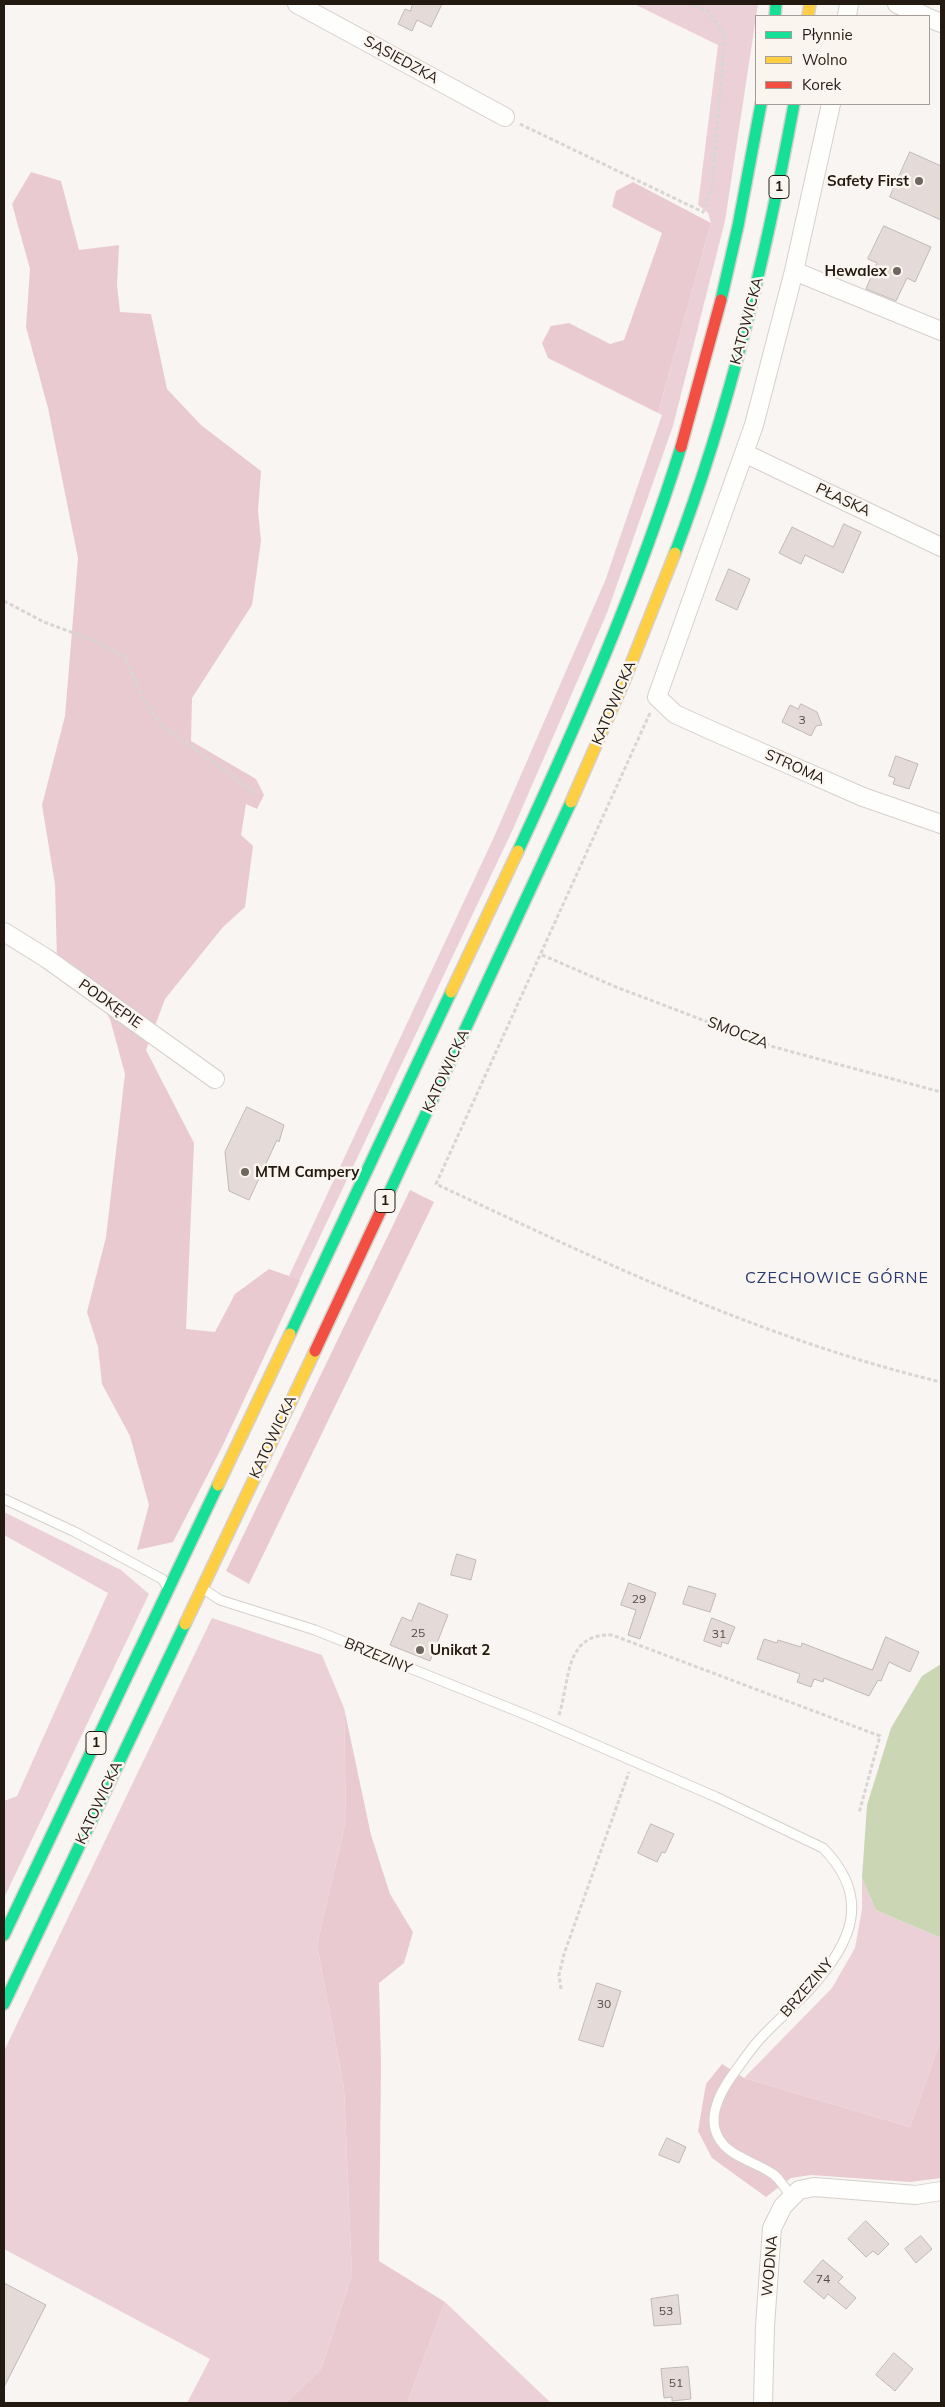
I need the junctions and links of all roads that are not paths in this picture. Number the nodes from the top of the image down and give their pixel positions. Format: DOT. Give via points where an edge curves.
graph roads {
  1 [pos="297,4"];
  2 [pos="897,4"];
  3 [pos="923,15"];
  4 [pos="761,105"];
  5 [pos="794,105"];
  6 [pos="831,105"];
  7 [pos="505,117"];
  8 [pos="794,271"];
  9 [pos="941,331"];
  10 [pos="744,453"];
  11 [pos="941,547"];
  12 [pos="941,824"];
  13 [pos="4,932"];
  14 [pos="216,1079"];
  15 [pos="4,1499"];
  16 [pos="202,1586"];
  17 [pos="167,1592"];
  18 [pos="4,1935"];
  19 [pos="4,2004"];
  20 [pos="941,2191"];
  21 [pos="792,2197"];
  22 [pos="763,2403"];
  1 -- 7 [label="street, SĄSIEDZKA"];
  2 -- 3 [label="street"];
  4 -- 17 [label="main road, KATOWICKA / 1" via="747,189 712,339 672,474 629,594 520,843"];
  5 -- 16 [label="main road, KATOWICKA / 1" via="761,269 730,383 650,618 508,938"];
  6 -- 8 [label="street"];
  8 -- 9 [label="street"];
  8 -- 10 [label="street"];
  10 -- 11 [label="street, PŁASKA"];
  10 -- 12 [label="street, STROMA" via="657,697 675,714 708,729 863,797"];
  13 -- 14 [label="street, PODKĘPIE" via="46,958"];
  15 -- 17 [label="lane" via="162,1578"];
  16 -- 19 [label="main road, KATOWICKA / 1"];
  16 -- 21 [label="lane, BRZEZINY" via="220,1600 315,1630 633,1761 823,1848 837,1862 848,1880 853,1901 850,1931 811,1989 759,2040 728,2082 716,2106 715,2128 722,2143 734,2154 774,2174"];
  17 -- 18 [label="main road, KATOWICKA / 1"];
  20 -- 21 [label="street, WODNA" via="916,2195 814,2187 798,2190"];
  21 -- 22 [label="street, WODNA" via="783,2206 772,2228"];
}
